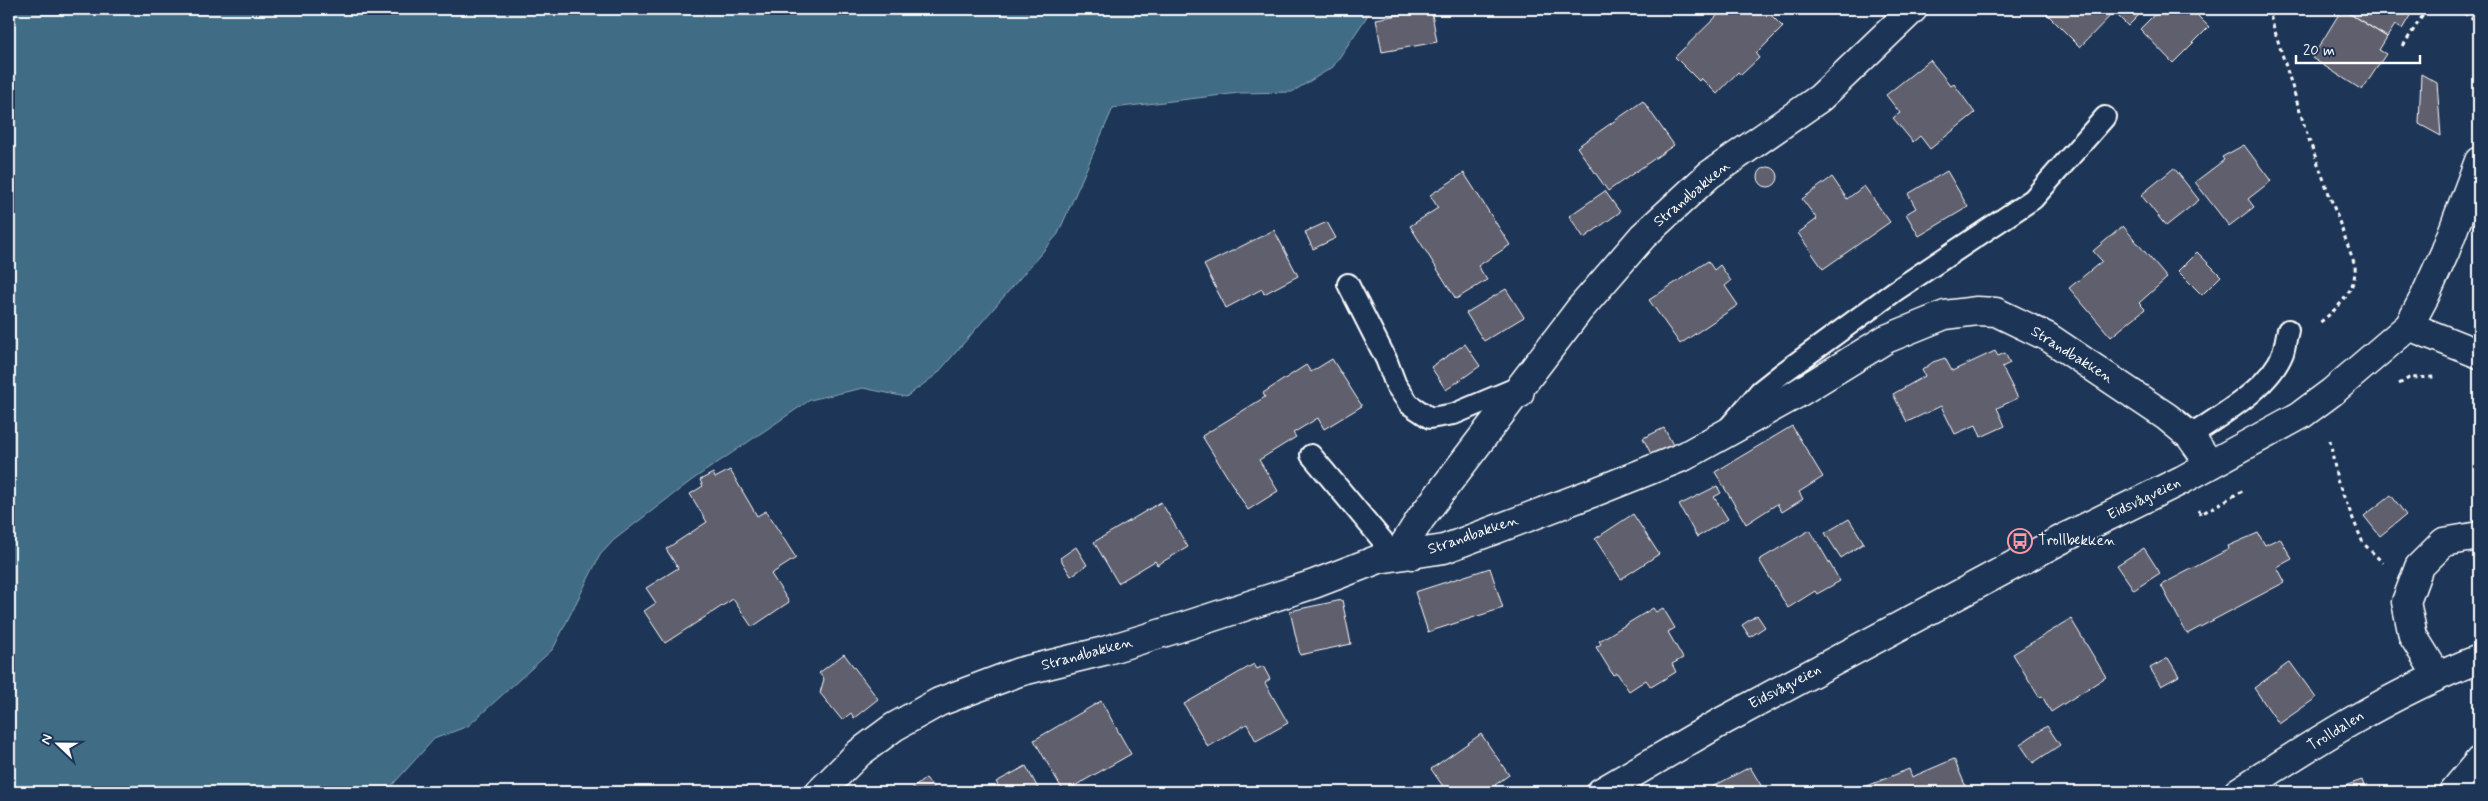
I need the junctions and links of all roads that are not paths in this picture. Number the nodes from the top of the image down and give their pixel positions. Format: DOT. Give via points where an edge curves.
graph roads {
  1 [pos="1913,9"];
  2 [pos="2105,117"];
  3 [pos="2479,162"];
  4 [pos="1348,284"];
  5 [pos="2409,326"];
  6 [pos="2288,330"];
  7 [pos="2479,354"];
  8 [pos="1521,386"];
  9 [pos="1726,433"];
  10 [pos="2190,436"];
  11 [pos="1311,455"];
  12 [pos="2210,464"];
  13 [pos="2479,536"];
  14 [pos="1413,555"];
  15 [pos="1379,559"];
  16 [pos="2479,659"];
  17 [pos="2437,675"];
  18 [pos="2479,761"];
  19 [pos="820,792"];
  20 [pos="1601,792"];
  21 [pos="2238,792"];
  22 [pos="2453,792"];
  1 -- 8 [label="street, Strandbakken" via="1820,98 1710,175 1643,236 1579,310"];
  2 -- 9 [label="lane, Strandbakken" via="2033,199 1895,291 1784,372 1760,391"];
  3 -- 5 [label="street, Eidsvågveien" via="2445,252"];
  4 -- 8 [label="lane, Strandbakken" via="1396,386 1409,404 1430,418 1454,414"];
  5 -- 7 [label="street"];
  5 -- 12 [label="street, Eidsvågveien" via="2300,415"];
  6 -- 10 [label="lane" via="2283,353 2267,378 2243,400"];
  8 -- 14 [label="street, Strandbakken" via="1519,394 1515,395 1405,543"];
  9 -- 10 [label="street, Strandbakken" via="1886,339 1945,315 1978,311 1996,312 2048,337"];
  9 -- 14 [label="street, Strandbakken" via="1686,456 1600,490 1444,549"];
  10 -- 12 [label="street, Strandbakken"];
  11 -- 15 [label="lane" via="1383,541"];
  12 -- 20 [label="street, Eidsvågveien" via="1720,722"];
  13 -- 17 [label="street" via="2444,542 2419,567 2406,602 2413,636"];
  14 -- 15 [label="street, Strandbakken"];
  15 -- 19 [label="street, Strandbakken" via="1185,626 1019,672 939,702 894,727 859,753"];
  16 -- 17 [label="street, Trolldalen"];
  17 -- 21 [label="street, Trolldalen" via="2367,712"];
  18 -- 22 [label="street"];
}
